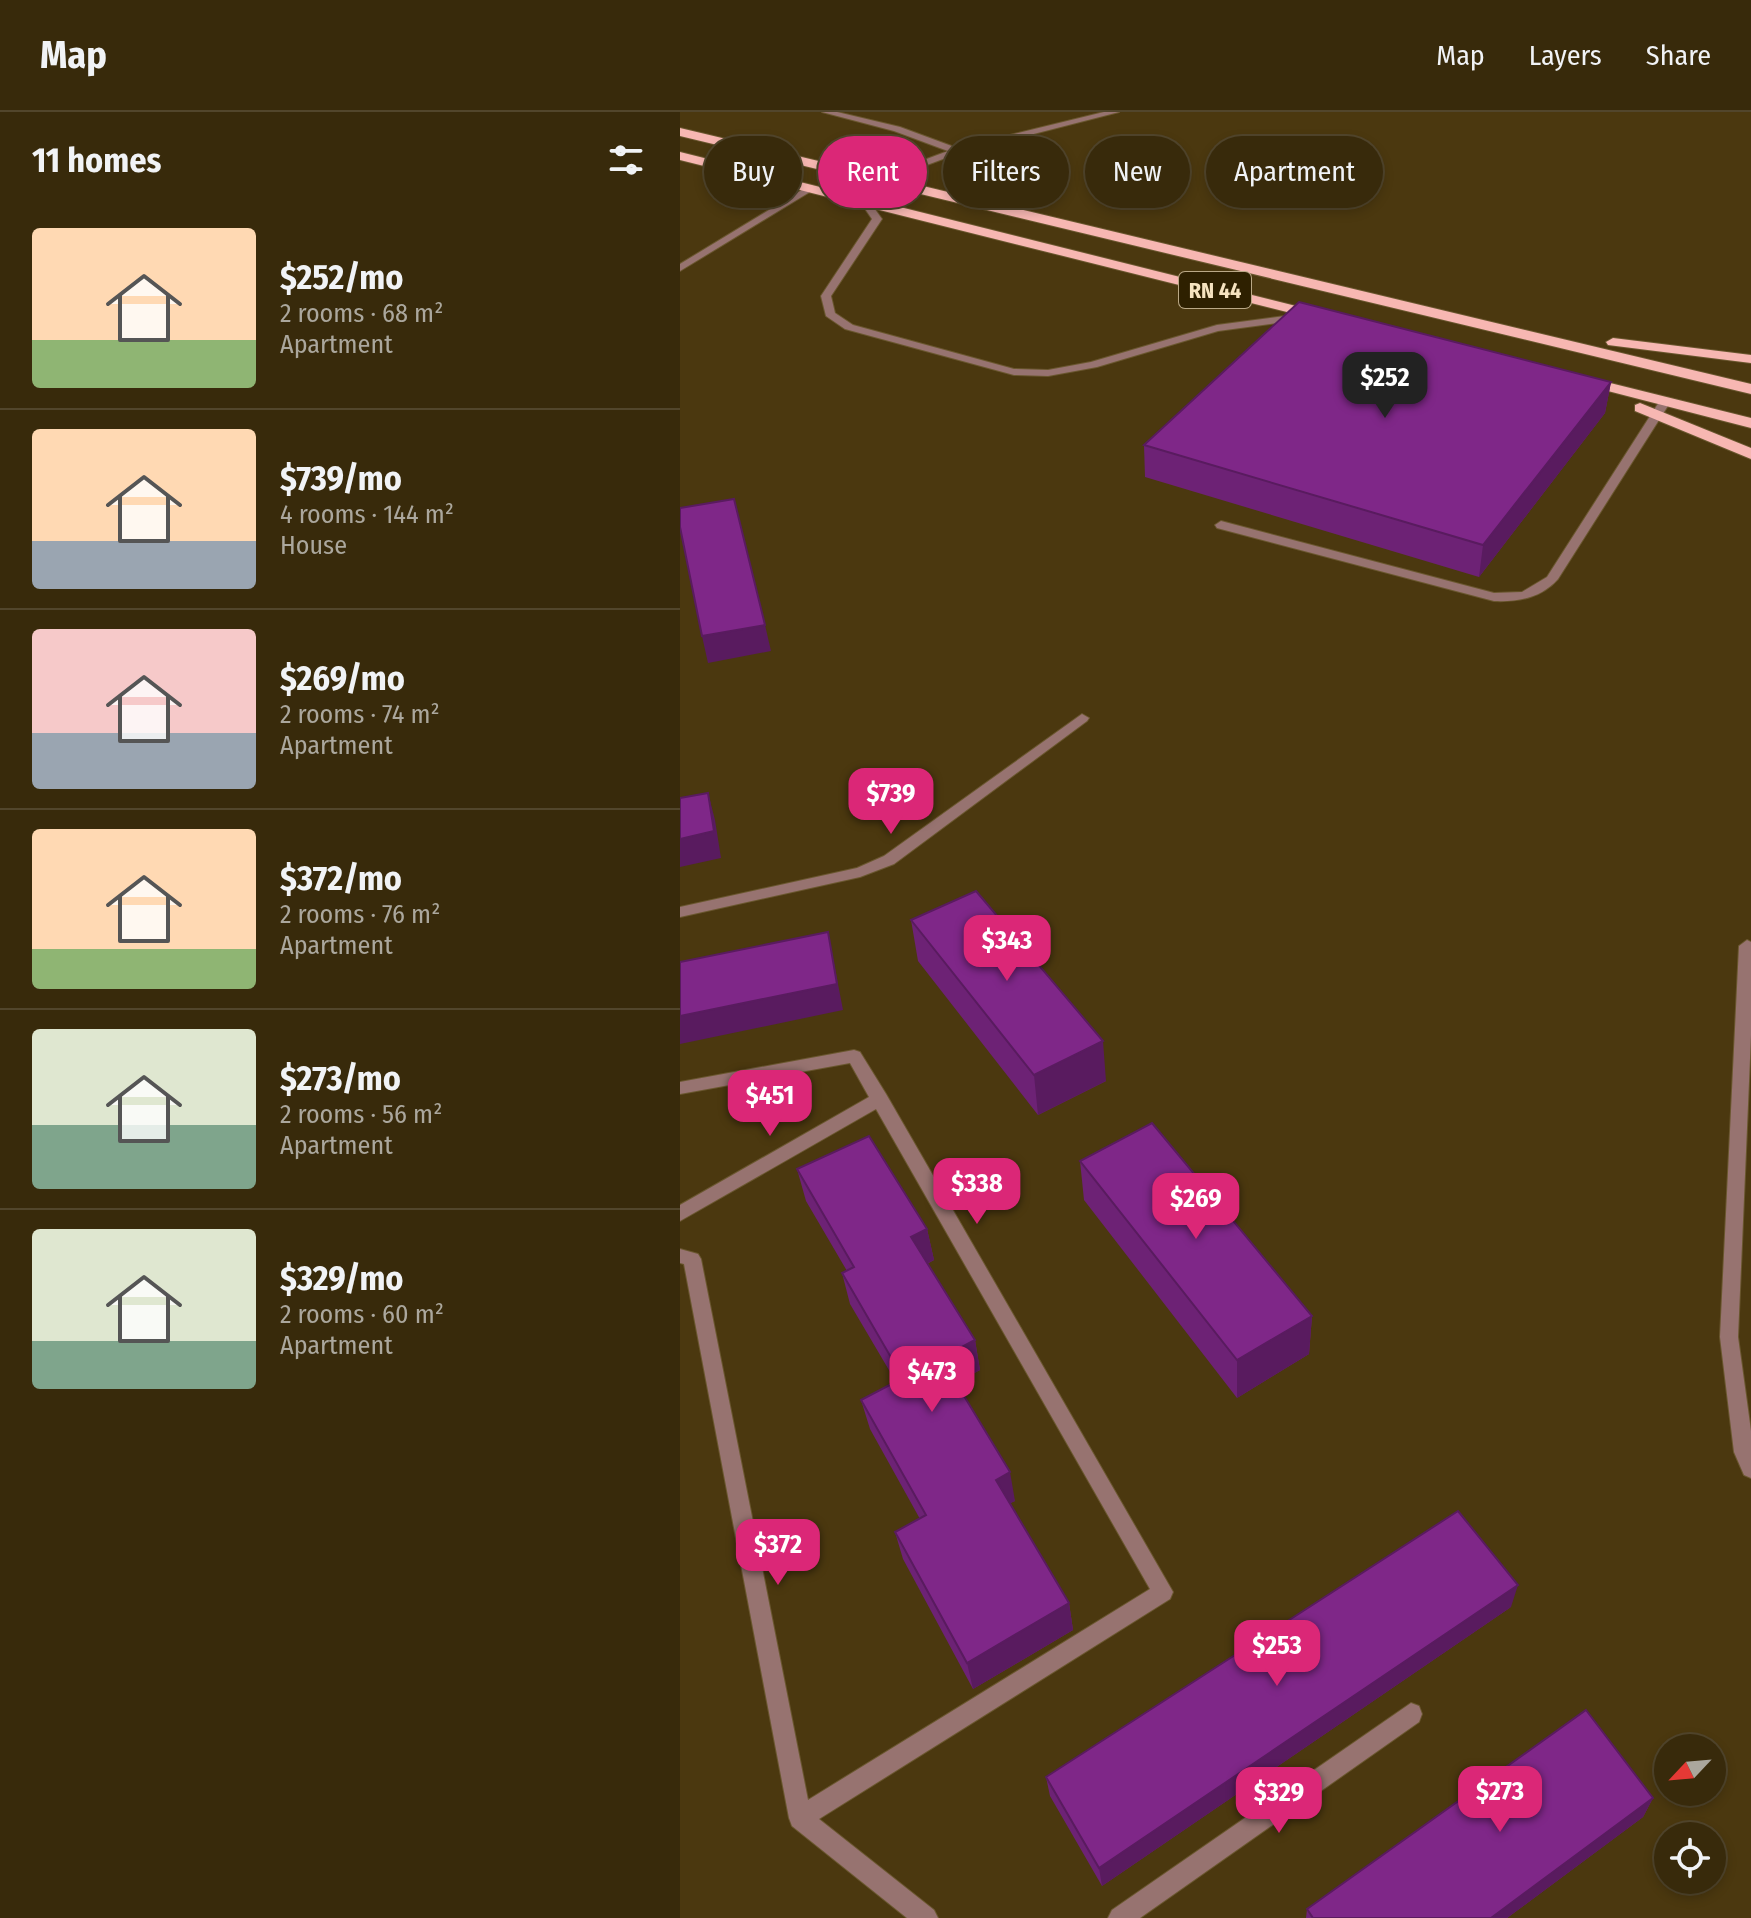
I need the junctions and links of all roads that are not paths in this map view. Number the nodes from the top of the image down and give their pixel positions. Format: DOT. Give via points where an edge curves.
graph roads {
  1 [pos="826,112"];
  2 [pos="1115,112"];
  3 [pos="680,132"];
  4 [pos="1017,136"];
  5 [pos="943,146"];
  6 [pos="680,156"];
  7 [pos="818,165"];
  8 [pos="810,188"];
  9 [pos="818,190"];
  10 [pos="927,191"];
  11 [pos="869,208"];
  12 [pos="886,208"];
  13 [pos="680,268"];
  14 [pos="1380,300"];
  15 [pos="1325,318"];
  16 [pos="1751,359"];
  17 [pos="1564,378"];
  18 [pos="1751,389"];
  19 [pos="1661,408"];
  20 [pos="1751,423"];
  21 [pos="1751,454"];
  22 [pos="1221,525"];
  23 [pos="1082,718"];
  24 [pos="680,912"];
  25 [pos="1747,946"];
  26 [pos="680,1088"];
  27 [pos="880,1099"];
  28 [pos="680,1214"];
  29 [pos="680,1256"];
  30 [pos="1751,1469"];
  31 [pos="1411,1714"];
  32 [pos="800,1818"];
  33 [pos="926,1918"];
  34 [pos="1120,1918"];
  1 -- 5 [label="street"];
  2 -- 4 [label="street"];
  3 -- 7 [label="highway, RN 44"];
  6 -- 8 [label="highway, RN 44"];
  8 -- 9 [label="highway, RN 44"];
  8 -- 13 [label="street"];
  10 -- 14 [label="highway, RN 44"];
  11 -- 15 [label="street" via="877,219 826,296 830,314 849,327 1014,372 1093,365 1217,328"];
  12 -- 15 [label="highway, RN 44"];
  14 -- 16 [label="highway" via="1636,346"];
  14 -- 18 [label="highway, RN 44"];
  17 -- 19 [label="highway"];
  19 -- 20 [label="highway"];
  19 -- 21 [label="highway"];
  19 -- 22 [label="street" via="1552,579 1522,598 1494,597"];
  23 -- 24 [label="street" via="889,860 860,872"];
  25 -- 30 [label="street" via="1729,1337 1744,1452"];
  26 -- 27 [label="street" via="854,1056"];
  27 -- 28 [label="street"];
  27 -- 32 [label="street" via="1163,1592"];
  29 -- 32 [label="street" via="692,1259"];
  31 -- 34 [label="street"];
  32 -- 33 [label="street"];
}
